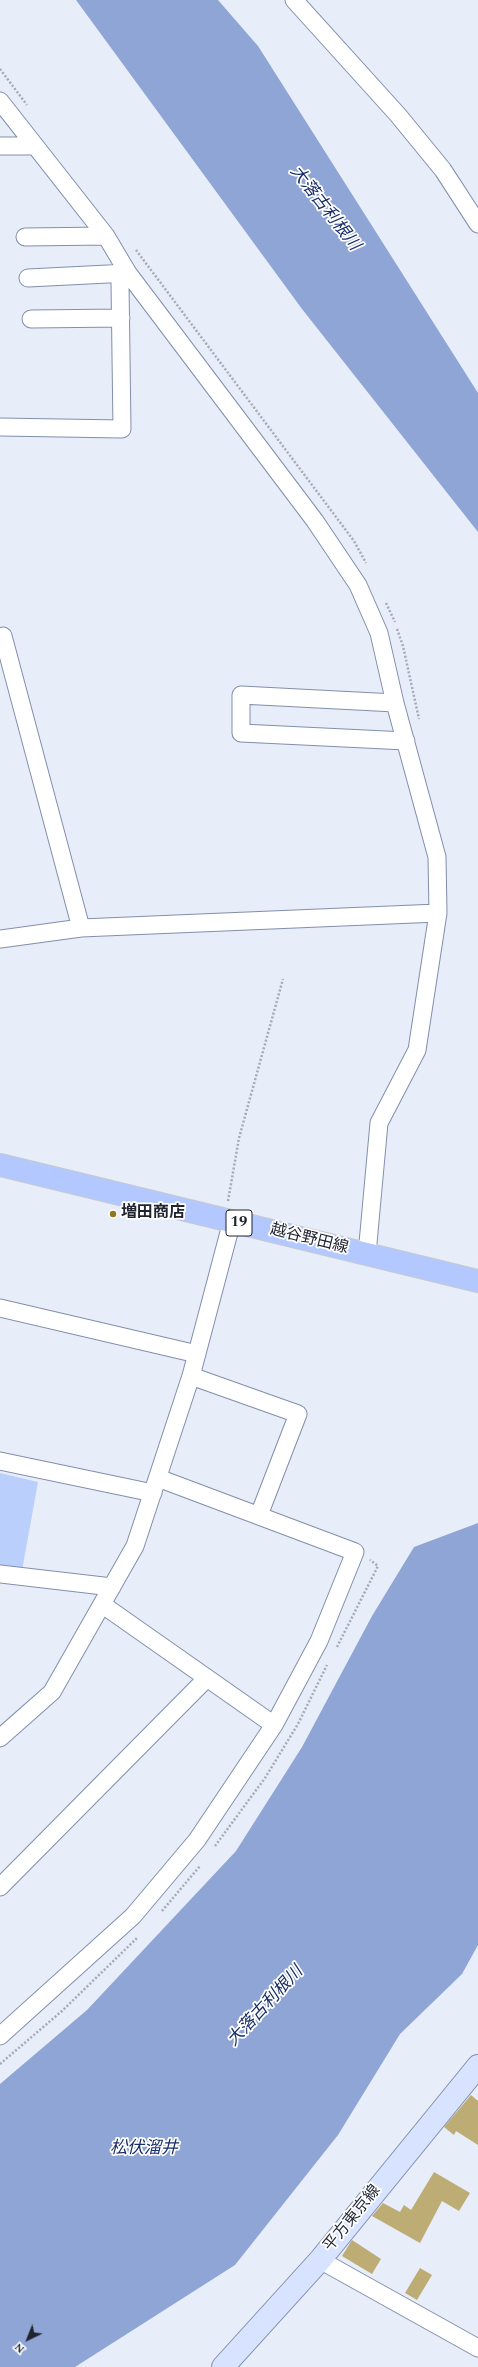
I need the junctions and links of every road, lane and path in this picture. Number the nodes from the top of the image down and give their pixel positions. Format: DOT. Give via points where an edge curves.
graph roads {
  1 [pos="294,0"];
  2 [pos="0,101"];
  3 [pos="0,146"];
  4 [pos="34,146"];
  5 [pos="478,224"];
  6 [pos="25,236"];
  7 [pos="106,236"];
  8 [pos="128,273"];
  9 [pos="28,278"];
  10 [pos="121,318"];
  11 [pos="31,319"];
  12 [pos="0,427"];
  13 [pos="0,637"];
  14 [pos="396,703"];
  15 [pos="406,741"];
  16 [pos="438,913"];
  17 [pos="81,928"];
  18 [pos="0,938"];
  19 [pos="283,979"];
  20 [pos="0,1165"];
  21 [pos="228,1220"];
  22 [pos="367,1254"];
  23 [pos="478,1281"];
  24 [pos="0,1308"];
  25 [pos="197,1354"];
  26 [pos="191,1376"];
  27 [pos="0,1461"];
  28 [pos="156,1486"];
  29 [pos="259,1515"];
  30 [pos="0,1574"];
  31 [pos="112,1587"];
  32 [pos="103,1605"];
  33 [pos="206,1678"];
  34 [pos="274,1724"];
  35 [pos="0,1738"];
  36 [pos="0,1887"];
  37 [pos="0,2036"];
  38 [pos="478,2066"];
  39 [pos="320,2260"];
  40 [pos="478,2348"];
  41 [pos="224,2367"];
  1 -- 5 [label="street" via="398,115 443,170"];
  2 -- 4 [label="street"];
  3 -- 4 [label="street"];
  4 -- 7 [label="street"];
  6 -- 7 [label="street"];
  7 -- 8 [label="street"];
  8 -- 9 [label="street"];
  8 -- 10 [label="street" via="120,282"];
  8 -- 14 [label="street" via="314,521 358,585 379,633"];
  10 -- 11 [label="street"];
  10 -- 12 [label="street" via="122,429"];
  13 -- 17 [label="street" via="3,636"];
  14 -- 15 [label="street"];
  14 -- 15 [label="street" via="240,695 241,733"];
  15 -- 16 [label="street" via="437,857"];
  16 -- 17 [label="street"];
  16 -- 22 [label="street" via="417,1050 378,1123"];
  17 -- 18 [label="street"];
  19 -- 21 [label="path" via="239,1138"];
  20 -- 21 [label="main road, 越谷野田線 / 19"];
  21 -- 22 [label="main road, 越谷野田線 / 19"];
  21 -- 25 [label="street"];
  22 -- 23 [label="main road, 越谷野田線 / 19"];
  24 -- 25 [label="street"];
  25 -- 26 [label="street"];
  26 -- 28 [label="street"];
  26 -- 29 [label="street" via="298,1414"];
  27 -- 28 [label="street"];
  28 -- 29 [label="street"];
  28 -- 31 [label="street" via="135,1546"];
  29 -- 34 [label="street" via="355,1552 319,1641"];
  30 -- 31 [label="street"];
  31 -- 32 [label="street"];
  32 -- 33 [label="street"];
  32 -- 35 [label="street" via="52,1692"];
  33 -- 34 [label="street"];
  33 -- 36 [label="street"];
  34 -- 37 [label="street" via="197,1840 134,1916"];
  38 -- 39 [label="main road, 平方東京線"];
  39 -- 40 [label="street"];
  39 -- 41 [label="main road, 平方東京線"];
}
